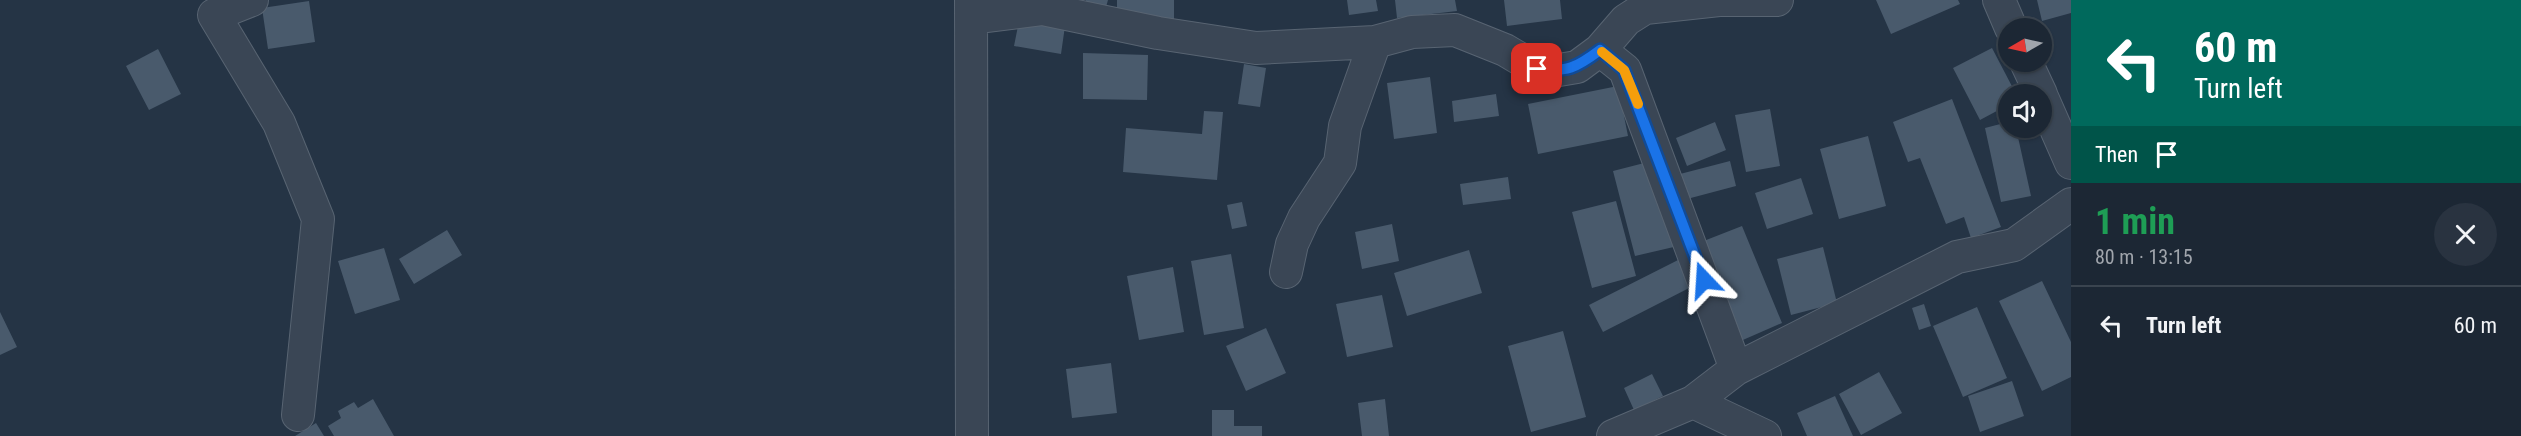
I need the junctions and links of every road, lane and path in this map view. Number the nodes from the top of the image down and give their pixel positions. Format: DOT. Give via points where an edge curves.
graph roads {
  1 [pos="252,0"];
  2 [pos="1777,0"];
  3 [pos="1999,0"];
  4 [pos="972,9"];
  5 [pos="2007,18"];
  6 [pos="1375,42"];
  7 [pos="1600,50"];
  8 [pos="2052,121"];
  9 [pos="2071,163"];
  10 [pos="2071,204"];
  11 [pos="1286,272"];
  12 [pos="1736,369"];
  13 [pos="1693,402"];
  14 [pos="298,415"];
  15 [pos="972,436"];
  16 [pos="1613,436"];
  17 [pos="1765,436"];
  1 -- 14 [label="street" via="214,15 279,123 318,219"];
  2 -- 7 [label="street" via="1719,0 1645,8 1626,20"];
  3 -- 5 [label="street"];
  4 -- 6 [label="street" via="1043,9 1256,48"];
  4 -- 15 [label="street"];
  6 -- 7 [label="street" via="1412,33 1455,30 1505,50 1537,69 1553,70 1577,67"];
  6 -- 11 [label="street" via="1345,126 1340,163 1304,218 1292,244"];
  7 -- 12 [label="street" via="1624,70"];
  8 -- 9 [label="street"];
  10 -- 12 [label="street" via="2014,245 1957,256"];
  12 -- 13 [label="street"];
  13 -- 16 [label="street"];
  13 -- 17 [label="street"];
}
